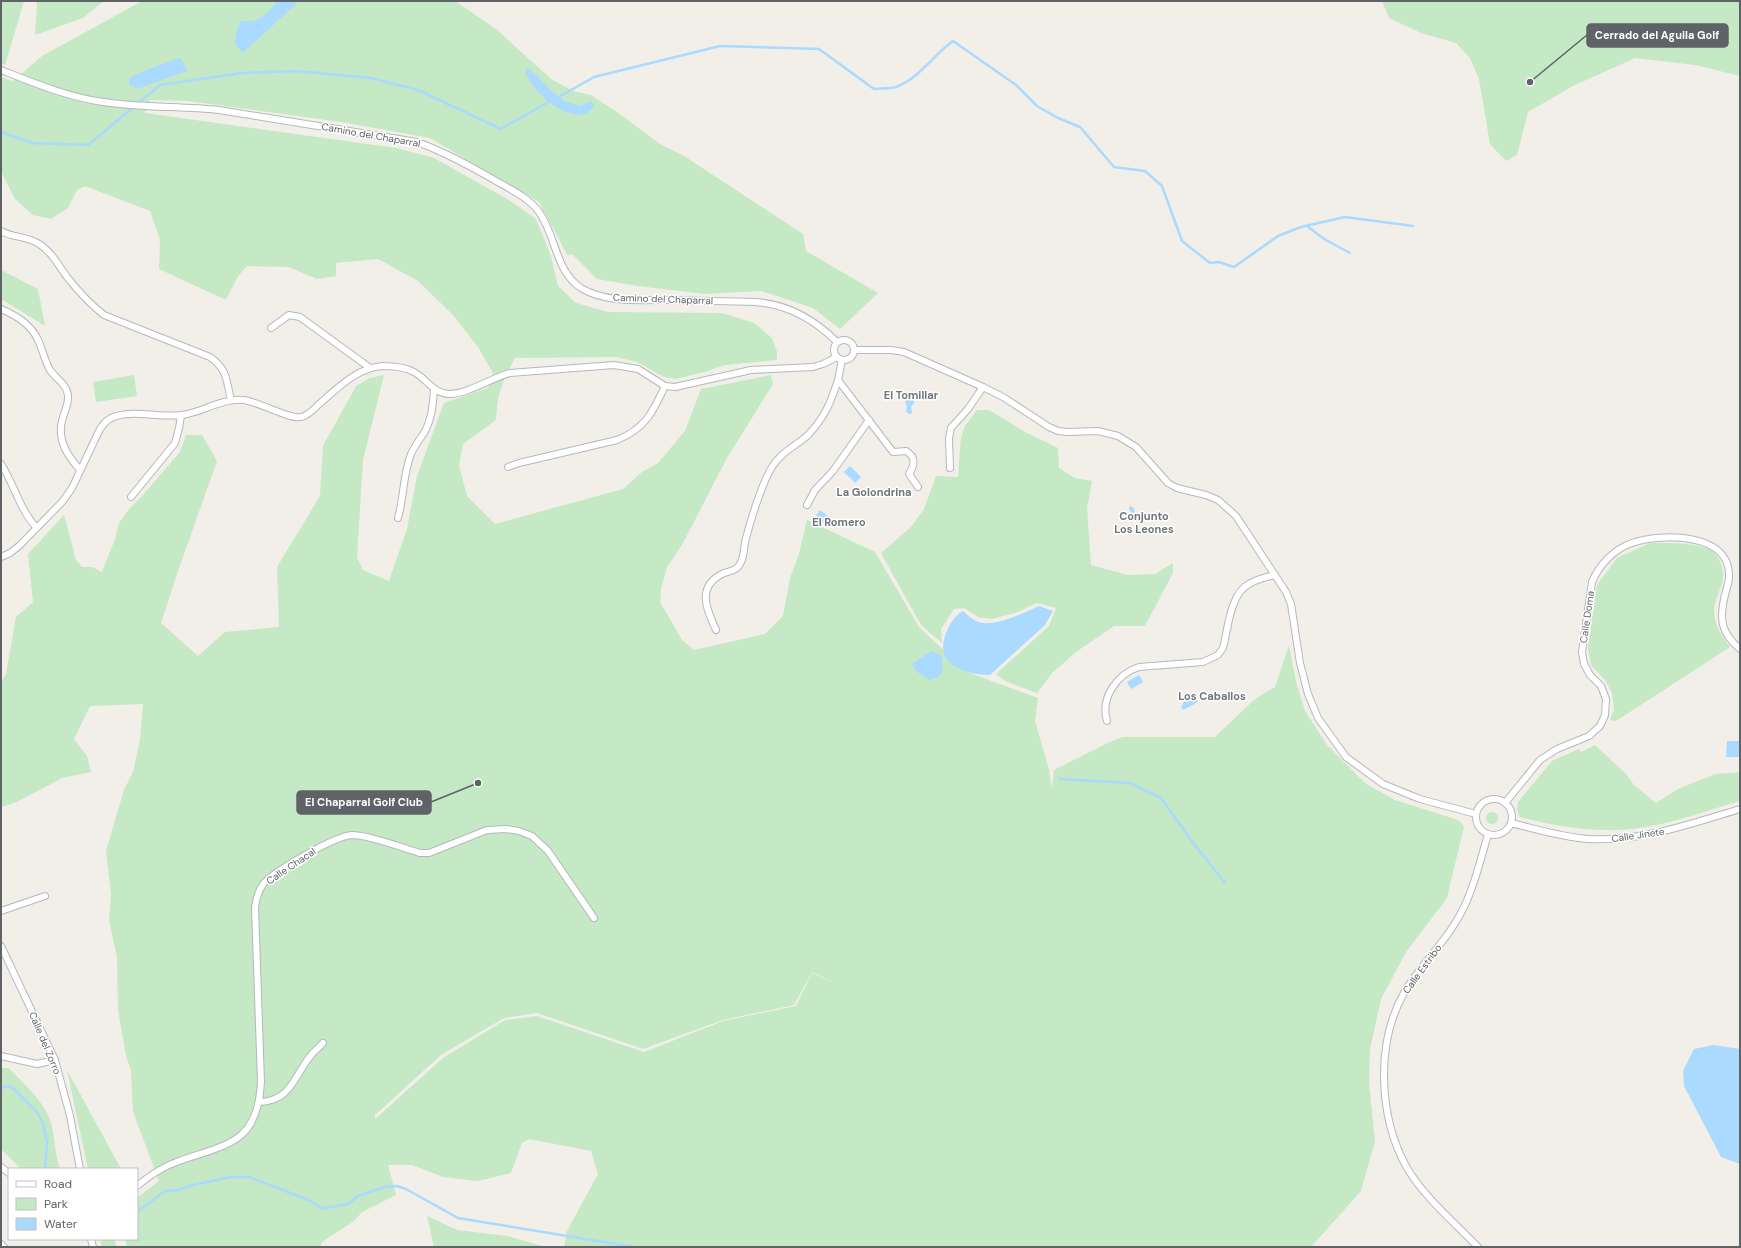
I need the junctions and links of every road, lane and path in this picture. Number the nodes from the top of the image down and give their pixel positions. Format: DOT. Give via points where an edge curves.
graph roads {
  1 [pos="1,70"];
  2 [pos="1,231"];
  3 [pos="1,309"];
  4 [pos="271,328"];
  5 [pos="837,342"];
  6 [pos="854,350"];
  7 [pos="839,358"];
  8 [pos="370,368"];
  9 [pos="838,380"];
  10 [pos="665,386"];
  11 [pos="983,387"];
  12 [pos="434,389"];
  13 [pos="231,400"];
  14 [pos="181,416"];
  15 [pos="869,420"];
  16 [pos="1,464"];
  17 [pos="508,467"];
  18 [pos="950,468"];
  19 [pos="80,470"];
  20 [pos="918,487"];
  21 [pos="131,497"];
  22 [pos="808,505"];
  23 [pos="398,518"];
  24 [pos="36,527"];
  25 [pos="1,557"];
  26 [pos="1276,575"];
  27 [pos="716,630"];
  28 [pos="1740,649"];
  29 [pos="1107,721"];
  30 [pos="1505,803"];
  31 [pos="1740,809"];
  32 [pos="1476,814"];
  33 [pos="1511,824"];
  34 [pos="1488,835"];
  35 [pos="45,896"];
  36 [pos="1,911"];
  37 [pos="594,918"];
  38 [pos="1,946"];
  39 [pos="324,1043"];
  40 [pos="1,1056"];
  41 [pos="55,1060"];
  42 [pos="259,1102"];
  43 [pos="80,1168"];
  44 [pos="5,1170"];
  45 [pos="1,1176"];
  46 [pos="138,1185"];
  47 [pos="1,1244"];
  48 [pos="4,1247"];
  49 [pos="1478,1247"];
  1 -- 5 [label="street, Camino del Chaparral" via="60,92 103,102 219,110 417,142 459,160 532,204 545,220 566,273 589,292 599,296 628,299 775,304 805,316"];
  2 -- 13 [label="street" via="32,240 46,249 87,300 104,315 210,357 220,364"];
  3 -- 19 [label="street" via="20,318 32,330 45,363 65,388 68,402 60,434 65,449"];
  4 -- 8 [label="street" via="289,315 300,317"];
  5 -- 6 [label="street" via="843,339 850,341"];
  5 -- 7 [label="street" via="834,348"];
  6 -- 7 [label="street" via="851,358"];
  6 -- 11 [label="street" via="904,352"];
  7 -- 9 [label="street"];
  7 -- 10 [label="street" via="813,367 752,370 675,387"];
  8 -- 12 [label="street" via="406,368"];
  8 -- 13 [label="street" via="351,378 310,413 301,417 293,417 258,403"];
  9 -- 15 [label="street"];
  9 -- 27 [label="street" via="829,408 816,426 779,457 771,468 739,566 713,580 708,587 706,605"];
  10 -- 12 [label="street" via="638,370 614,365 510,373 456,393 439,392"];
  10 -- 17 [label="street" via="654,410 638,429 628,436"];
  11 -- 18 [label="street" via="951,428"];
  11 -- 26 [label="street" via="1058,431 1088,430 1109,433 1136,447 1168,483 1177,488 1206,495 1227,507 1236,516"];
  12 -- 23 [label="street" via="430,418 407,467 402,507"];
  13 -- 14 [label="street"];
  14 -- 19 [label="street" via="122,414 109,418 100,429"];
  14 -- 21 [label="street" via="175,443"];
  15 -- 20 [label="street" via="893,452 906,451 912,456 914,468 909,474"];
  15 -- 22 [label="street" via="833,471 815,490"];
  16 -- 24 [label="street" via="29,519"];
  19 -- 24 [label="street" via="63,501"];
  24 -- 25 [label="street" via="19,546"];
  26 -- 29 [label="street" via="1248,584 1240,591 1235,598 1224,648 1218,655 1203,662 1138,667 1121,676 1108,696 1105,714"];
  26 -- 32 [label="street" via="1291,604 1308,694 1318,718 1346,757 1383,784 1420,799"];
  28 -- 30 [label="street, Calle Doma" via="1728,637 1723,627 1721,616 1730,578 1722,555 1714,547 1682,537 1669,537 1643,539 1618,550 1604,562 1592,582 1582,652 1584,664 1601,686 1606,699 1605,715 1600,726 1589,736 1557,748 1540,760"];
  30 -- 32 [label="street" via="1494,799 1487,800 1478,808"];
  30 -- 33 [label="street" via="1511,813"];
  31 -- 33 [label="street, Calle Jinete" via="1658,833 1622,839 1588,839"];
  32 -- 34 [label="street" via="1477,824"];
  33 -- 34 [label="street" via="1499,835"];
  34 -- 49 [label="street, Calle Estribo" via="1463,910 1403,995 1390,1028 1384,1074 1389,1123 1407,1168 1434,1203"];
  35 -- 36 [label="street"];
  37 -- 42 [label="street, Calle Chacal" via="548,852 532,836 519,831 487,830 430,854 352,835 325,844 272,877 259,890 256,899 261,1082"];
  38 -- 41 [label="street, Calle del Zorro"];
  39 -- 42 [label="street" via="312,1054 282,1096 271,1102"];
  40 -- 41 [label="street" via="37,1064"];
  41 -- 43 [label="street, Calle del Zorro" via="70,1116"];
  42 -- 46 [label="street, Calle Chacal" via="250,1126 232,1142 156,1172"];
  44 -- 45 [label="street"];
  47 -- 48 [label="street"];
}
